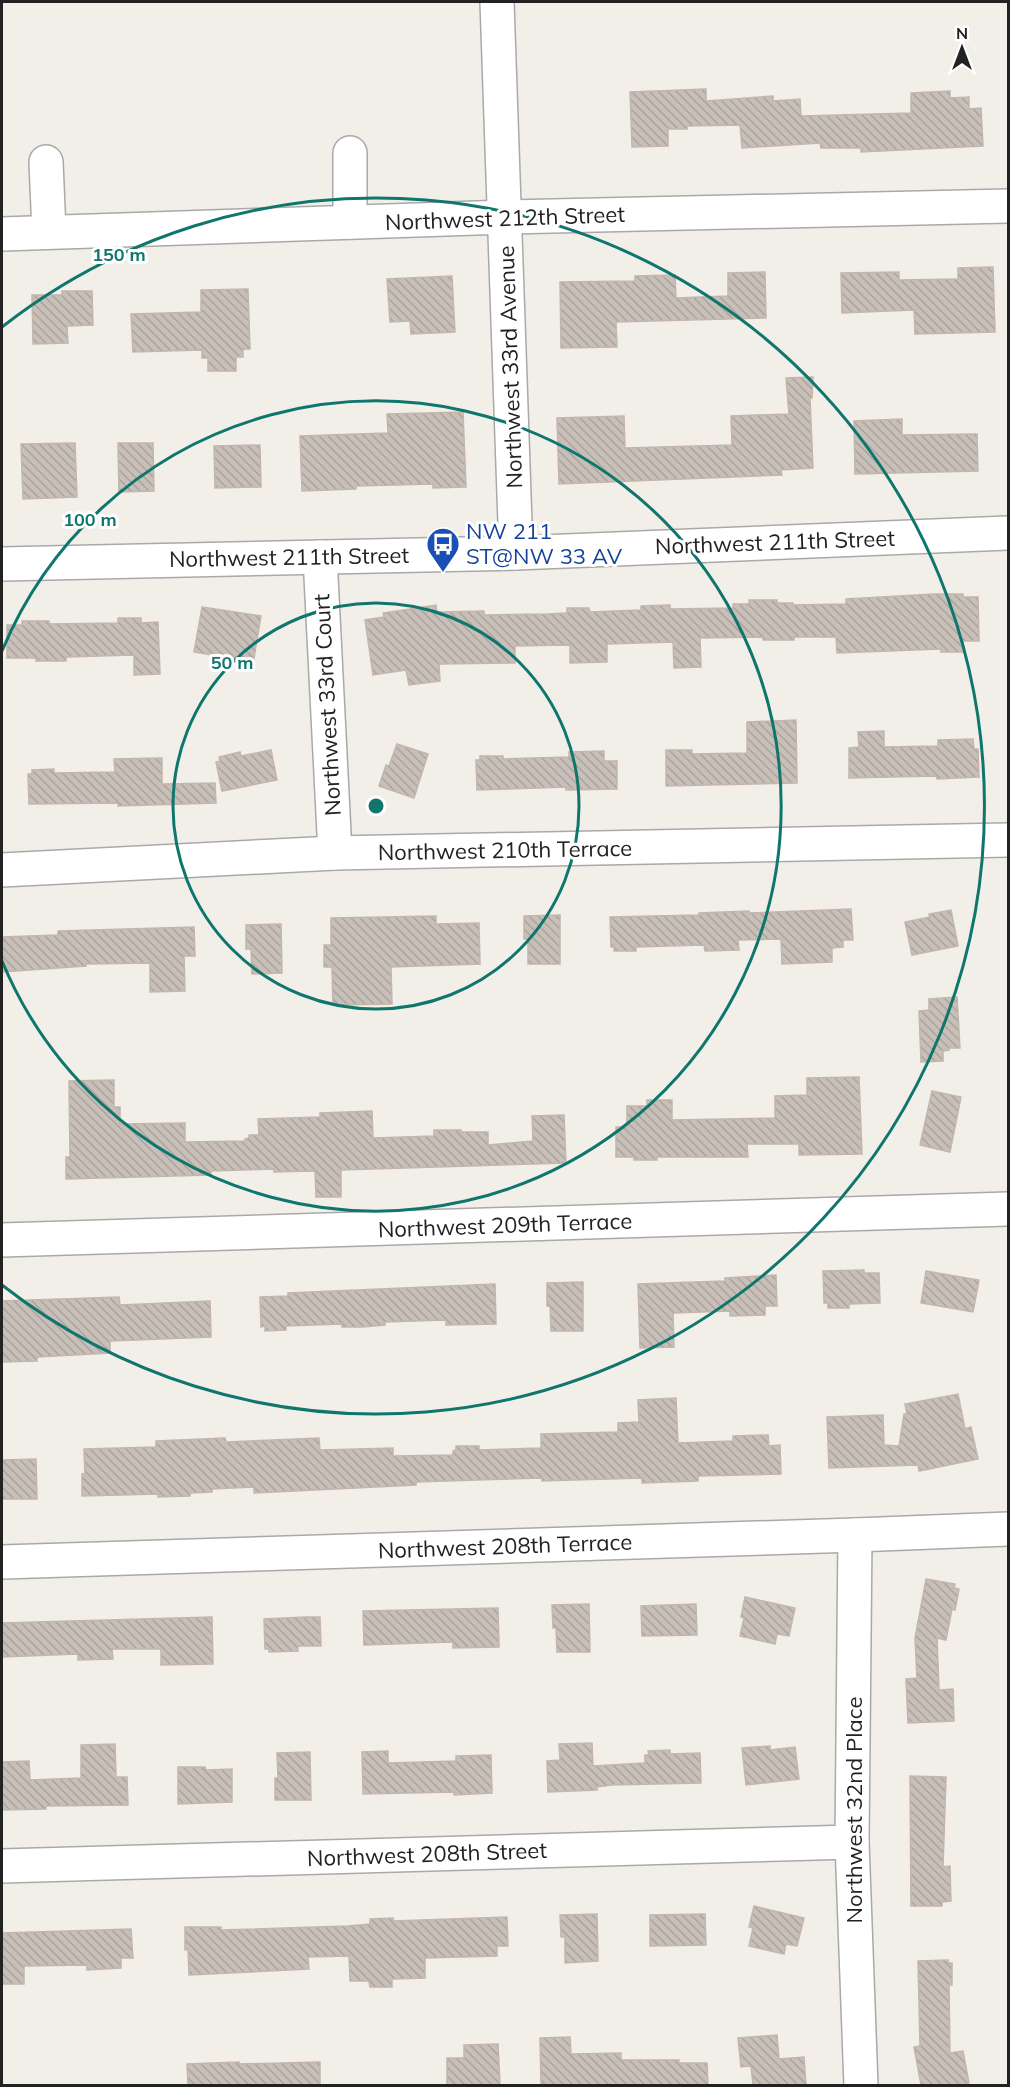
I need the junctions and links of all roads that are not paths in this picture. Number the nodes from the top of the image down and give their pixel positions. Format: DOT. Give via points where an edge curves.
graph roads {
  1 [pos="497,2"];
  2 [pos="350,153"];
  3 [pos="46,162"];
  4 [pos="1008,206"];
  5 [pos="506,217"];
  6 [pos="350,222"];
  7 [pos="50,232"];
  8 [pos="2,234"];
  9 [pos="1008,533"];
  10 [pos="516,553"];
  11 [pos="320,557"];
  12 [pos="2,564"];
  13 [pos="1008,840"];
  14 [pos="335,853"];
  15 [pos="2,870"];
  16 [pos="1008,1209"];
  17 [pos="2,1240"];
  18 [pos="1008,1529"];
  19 [pos="855,1535"];
  20 [pos="2,1562"];
  21 [pos="852,1842"];
  22 [pos="2,1866"];
  23 [pos="861,2085"];
  1 -- 5 [label="street, Northwest 33rd Avenue"];
  2 -- 6 [label="street"];
  3 -- 7 [label="street"];
  4 -- 5 [label="street, Northwest 212th Street"];
  5 -- 6 [label="street, Northwest 212th Street"];
  5 -- 10 [label="street, Northwest 33rd Avenue"];
  6 -- 7 [label="street, Northwest 212th Street"];
  7 -- 8 [label="street, Northwest 212th Street"];
  9 -- 10 [label="street, Northwest 211th Street"];
  10 -- 11 [label="street, Northwest 211th Street"];
  11 -- 12 [label="street, Northwest 211th Street"];
  11 -- 14 [label="street, Northwest 33rd Court"];
  13 -- 14 [label="street, Northwest 210th Terrace"];
  14 -- 15 [label="street, Northwest 210th Terrace"];
  16 -- 17 [label="street, Northwest 209th Terrace"];
  18 -- 19 [label="street, Northwest 208th Terrace"];
  19 -- 20 [label="street, Northwest 208th Terrace"];
  19 -- 21 [label="street, Northwest 32nd Place"];
  21 -- 22 [label="street, Northwest 208th Street"];
  21 -- 23 [label="street, Northwest 32nd Place"];
}
